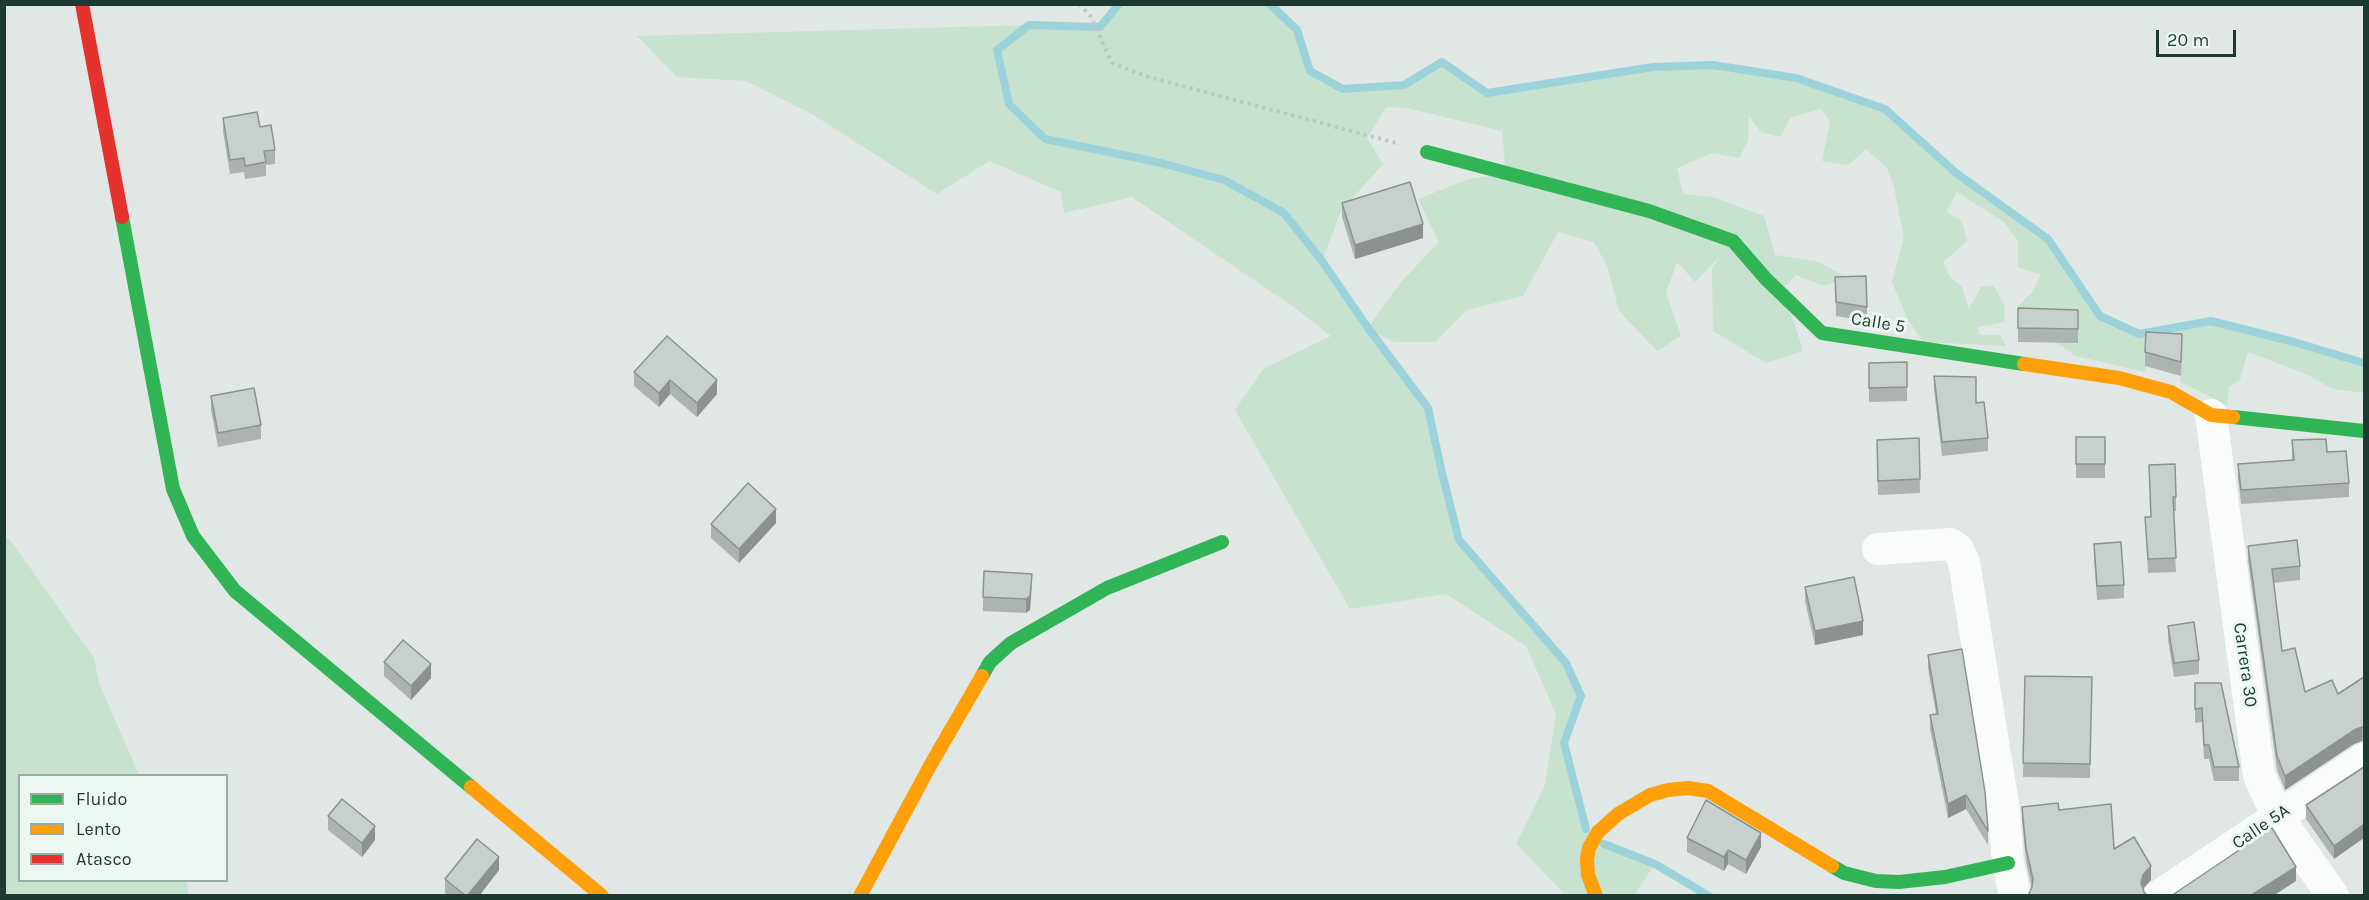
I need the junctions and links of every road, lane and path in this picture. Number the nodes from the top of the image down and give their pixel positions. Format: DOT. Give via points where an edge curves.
graph roads {
  1 [pos="82,4"];
  2 [pos="1079,4"];
  3 [pos="1427,152"];
  4 [pos="2211,415"];
  5 [pos="2364,431"];
  6 [pos="1222,542"];
  7 [pos="1878,549"];
  8 [pos="2364,759"];
  9 [pos="2277,816"];
  10 [pos="2008,863"];
  11 [pos="2015,894"];
  12 [pos="602,896"];
  13 [pos="860,896"];
  14 [pos="1596,896"];
  15 [pos="2159,896"];
  16 [pos="2333,896"];
  1 -- 12 [label="street" via="173,489 193,536 235,591"];
  2 -- 3 [label="path" via="1091,16 1112,63 1145,76"];
  3 -- 4 [label="street, Calle 5" via="1649,211 1733,241 1822,333 2119,378 2171,392"];
  4 -- 5 [label="street, Calle 5"];
  4 -- 9 [label="street, Carrera 30" via="2259,775"];
  6 -- 13 [label="street" via="1107,588 1011,643 990,662"];
  7 -- 10 [label="street" via="1950,544 1958,549 1964,562"];
  8 -- 9 [label="street, Calle 5A"];
  9 -- 15 [label="street, Calle 5A"];
  9 -- 16 [label="street, Carrera 30"];
  10 -- 11 [label="street"];
  10 -- 14 [label="street" via="1945,877 1876,881 1844,873 1708,791 1688,788 1650,795 1618,814 1598,832 1588,848 1587,859"];
}
